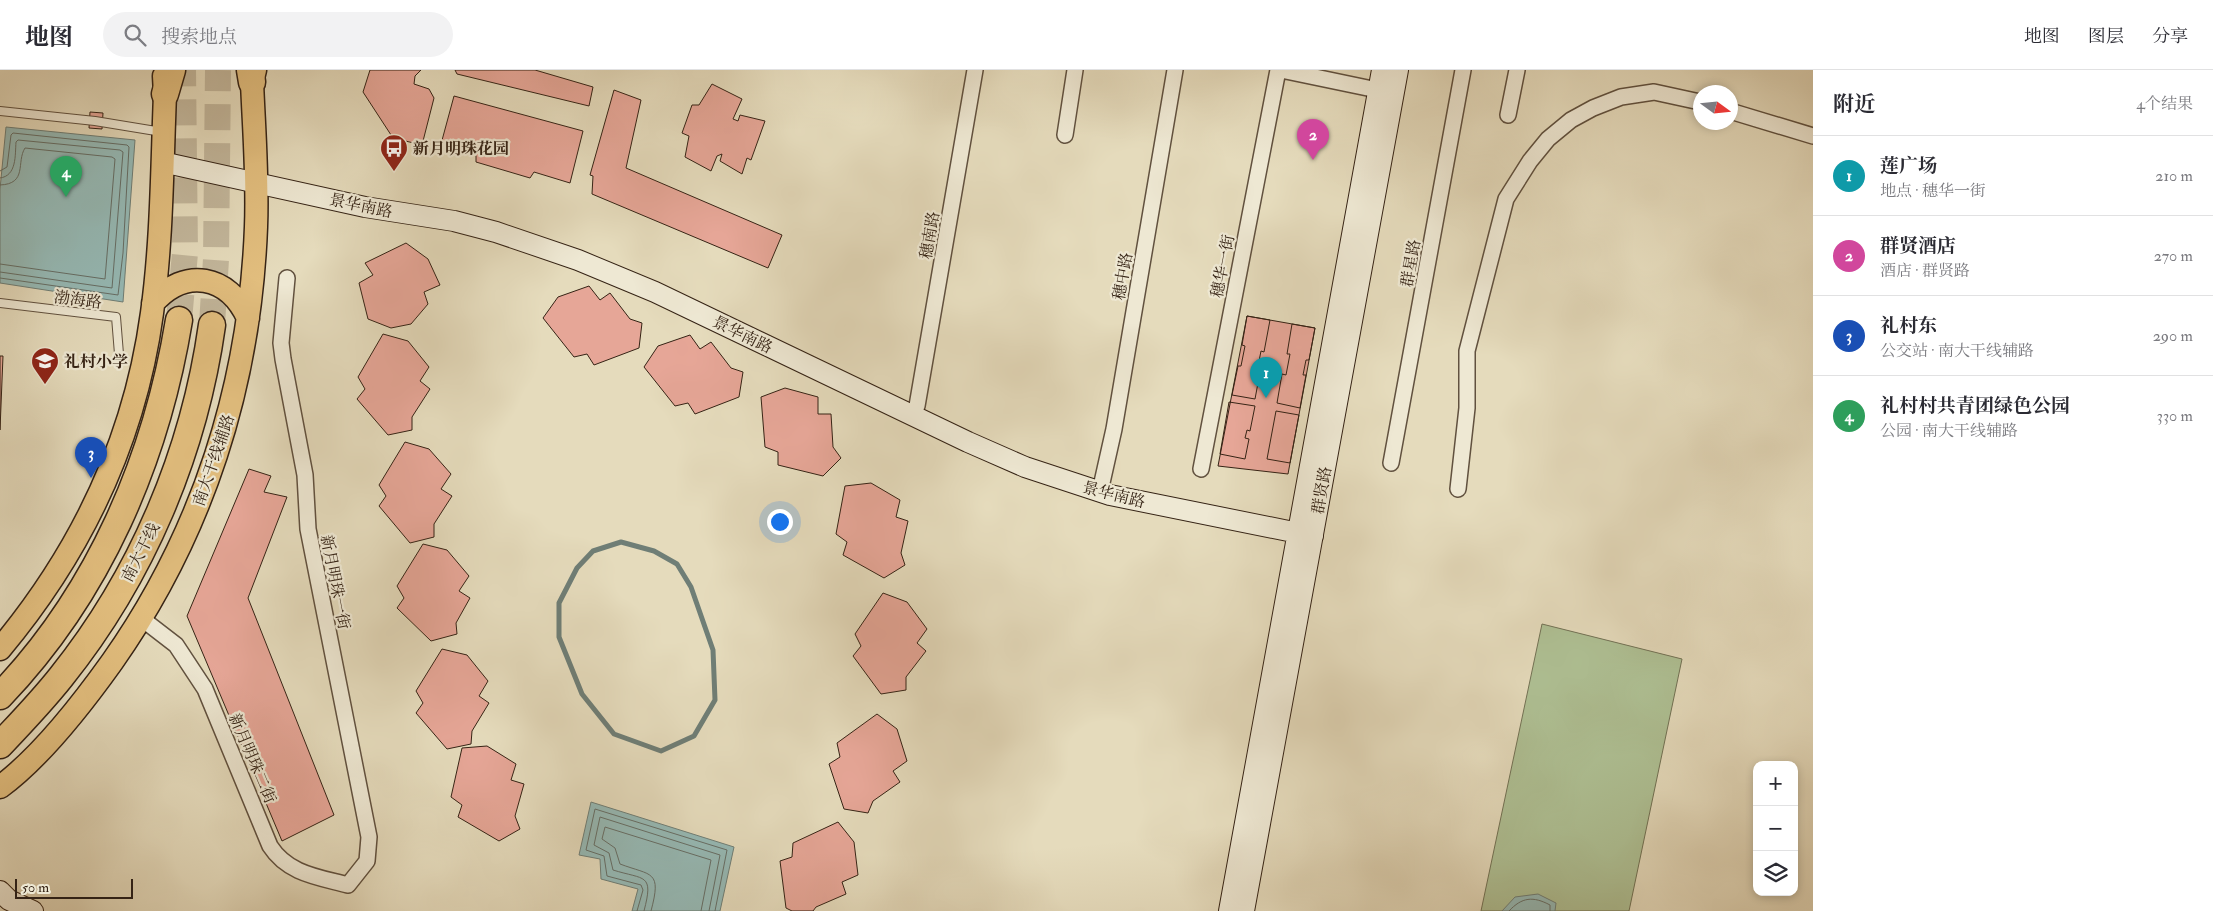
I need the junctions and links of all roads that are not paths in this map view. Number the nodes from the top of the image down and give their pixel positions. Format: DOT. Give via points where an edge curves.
graph roads {
  1 [pos="975,70"];
  2 [pos="1075,70"];
  3 [pos="1175,70"];
  4 [pos="1280,70"];
  5 [pos="1384,70"];
  6 [pos="1398,70"];
  7 [pos="1463,70"];
  8 [pos="1517,70"];
  9 [pos="252,74"];
  10 [pos="167,78"];
  11 [pos="1382,91"];
  12 [pos="1693,100"];
  13 [pos="0,111"];
  14 [pos="1738,114"];
  15 [pos="1508,115"];
  16 [pos="164,132"];
  17 [pos="1065,135"];
  18 [pos="1813,136"];
  19 [pos="162,162"];
  20 [pos="255,182"];
  21 [pos="287,278"];
  22 [pos="0,303"];
  23 [pos="153,303"];
  24 [pos="248,318"];
  25 [pos="179,320"];
  26 [pos="212,325"];
  27 [pos="119,354"];
  28 [pos="917,406"];
  29 [pos="1391,463"];
  30 [pos="1201,469"];
  31 [pos="1101,487"];
  32 [pos="1458,489"];
  33 [pos="1305,534"];
  34 [pos="141,618"];
  35 [pos="0,649"];
  36 [pos="0,696"];
  37 [pos="0,745"];
  38 [pos="2,788"];
  39 [pos="348,885"];
  40 [pos="3,896"];
  41 [pos="33,911"];
  42 [pos="1228,911"];
  43 [pos="1233,911"];
  44 [pos="1244,911"];
  1 -- 28 [label="street, 穗南路"];
  2 -- 17 [label="street"];
  3 -- 31 [label="street, 穗中路"];
  4 -- 11 [label="street"];
  4 -- 30 [label="street, 穗华一街"];
  5 -- 11 [label="main road, 群贤路"];
  5 -- 33 [label="main road, 群贤路"];
  6 -- 33 [label="main road, 群贤路"];
  7 -- 29 [label="street, 群星路"];
  8 -- 15 [label="street"];
  9 -- 20 [label="main road, 南大干线辅路"];
  10 -- 16 [label="main road"];
  11 -- 33 [label="main road, 群贤路"];
  12 -- 32 [label="street" via="1654,92 1621,97 1571,120 1548,139 1506,199 1467,351 1467,408"];
  13 -- 16 [label="lane"];
  14 -- 18 [label="street"];
  16 -- 19 [label="main road"];
  19 -- 20 [label="main road, 景华南路"];
  19 -- 23 [label="main road"];
  20 -- 24 [label="main road, 南大干线辅路" via="256,228"];
  20 -- 33 [label="main road, 景华南路" via="384,210 454,221 511,237 655,292 1025,467 1110,495"];
  21 -- 39 [label="street, 新月明珠一街" via="280,343 305,475 308,529 369,837 367,861"];
  22 -- 27 [label="lane, 渤海路" via="116,317"];
  23 -- 24 [label="main road" via="161,294 178,285 194,280 207,281 228,290"];
  23 -- 35 [label="main road" via="138,384 106,483 67,556"];
  24 -- 34 [label="main road, 南大干线辅路" via="239,372 215,461 172,564"];
  25 -- 36 [label="highway, 南大干线" via="158,416 142,467 121,517 70,606 30,662"];
  26 -- 37 [label="highway, 南大干线" via="203,379 186,444 148,538 129,575 85,644 62,676"];
  33 -- 42 [label="main road, 群贤路"];
  33 -- 43 [label="main road, 群贤路"];
  33 -- 44 [label="main road, 群贤路"];
  34 -- 38 [label="main road, 南大干线辅路" via="76,709"];
  34 -- 39 [label="street, 新月明珠二街" via="176,645 205,689 276,854 298,871"];
  40 -- 41 [label="main road"];
}
